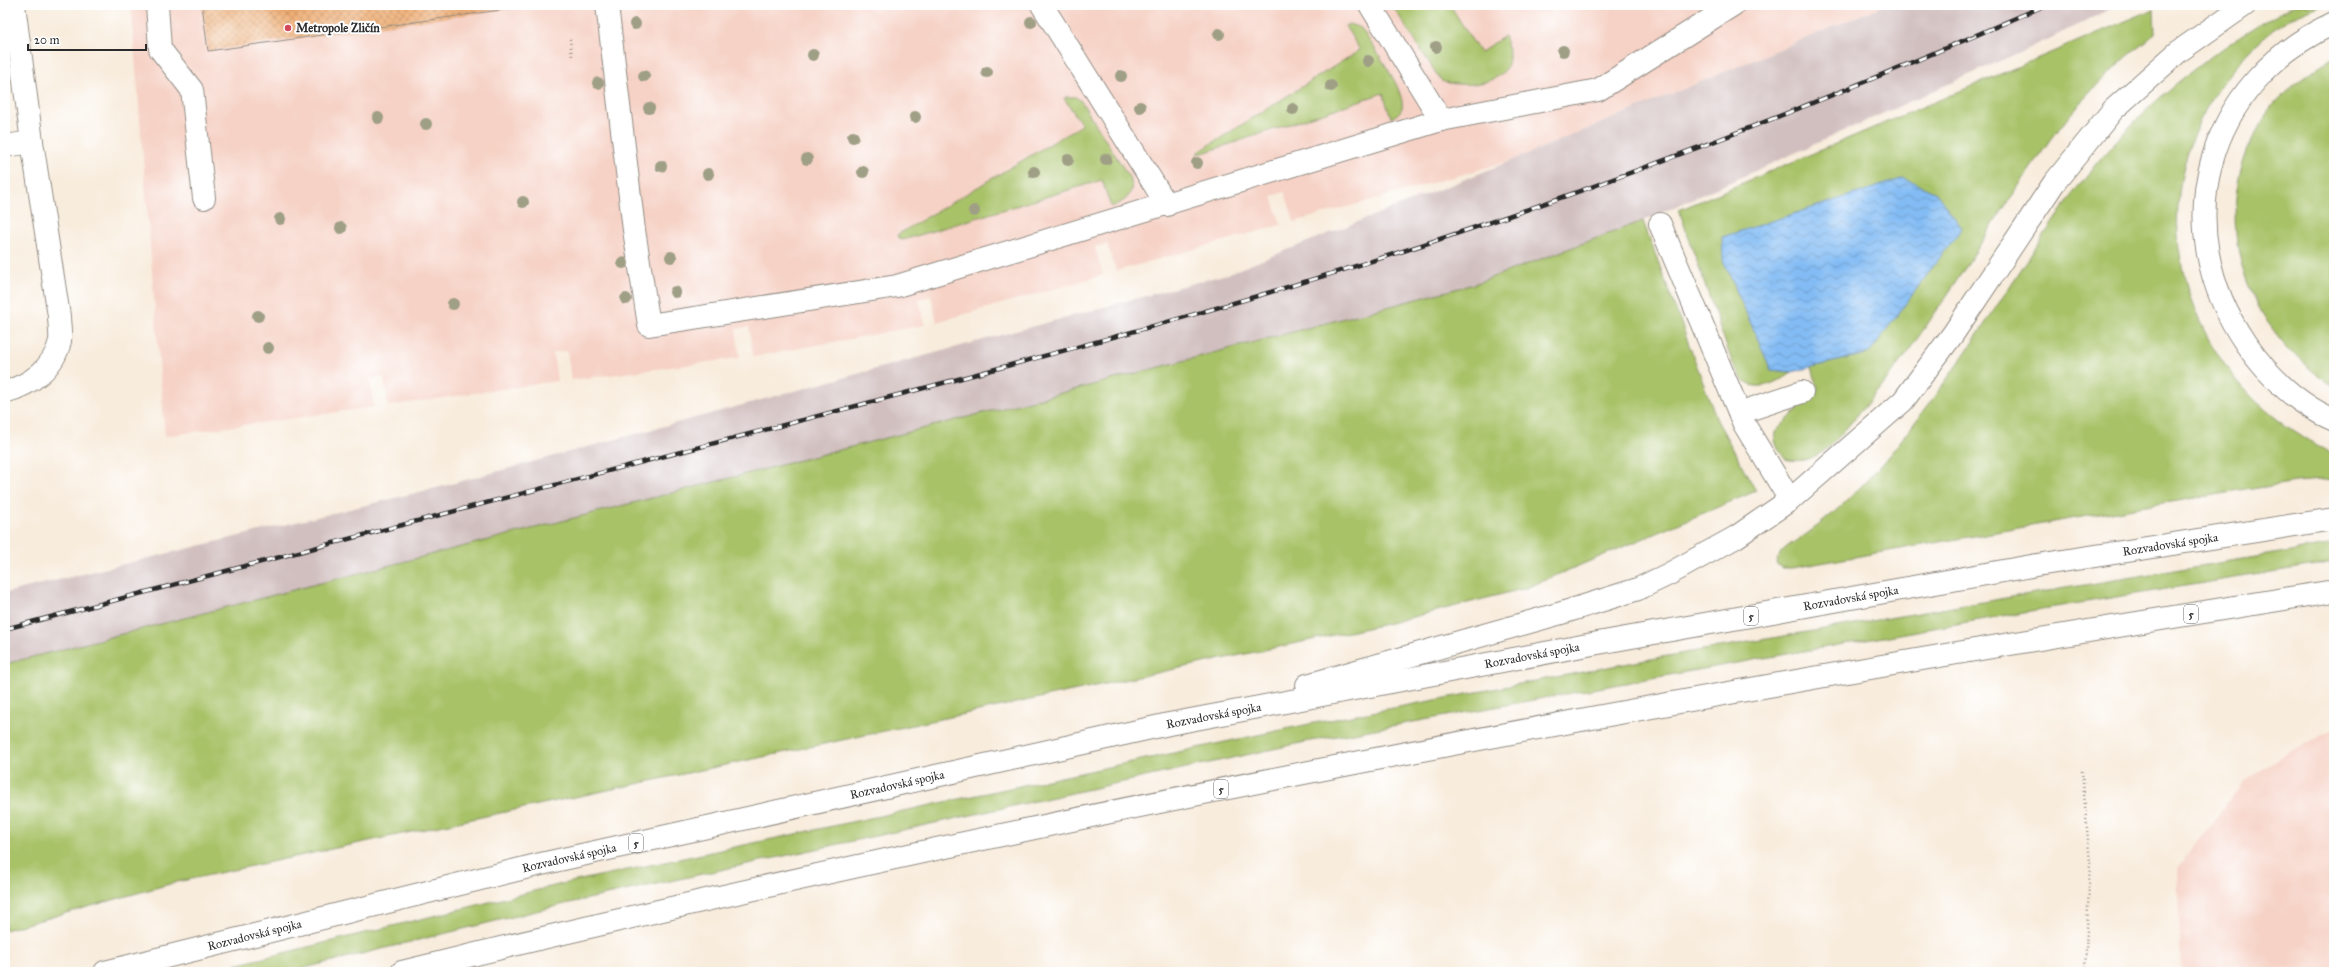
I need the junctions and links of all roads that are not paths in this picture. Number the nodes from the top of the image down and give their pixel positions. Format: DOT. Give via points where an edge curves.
graph roads {
  1 [pos="14,5"];
  2 [pos="157,5"];
  3 [pos="607,5"];
  4 [pos="1042,5"];
  5 [pos="1370,5"];
  6 [pos="1733,5"];
  7 [pos="2245,5"];
  8 [pos="2334,23"];
  9 [pos="1441,120"];
  10 [pos="32,142"];
  11 [pos="5,146"];
  12 [pos="204,198"];
  13 [pos="1167,205"];
  14 [pos="1660,224"];
  15 [pos="5,392"];
  16 [pos="1802,392"];
  17 [pos="1739,413"];
  18 [pos="2334,420"];
  19 [pos="1790,500"];
  20 [pos="2334,519"];
  21 [pos="2334,591"];
  22 [pos="1169,724"];
  23 [pos="105,972"];
  24 [pos="402,972"];
  1 -- 10 [label="main road"];
  2 -- 12 [label="main road" via="160,49 192,90"];
  3 -- 13 [label="main road" via="634,230 649,325 897,286"];
  4 -- 13 [label="main road"];
  5 -- 9 [label="main road"];
  6 -- 9 [label="main road" via="1598,90"];
  7 -- 19 [label="main road" via="2178,52 2113,110 2054,183 1953,334 1903,401"];
  8 -- 18 [label="main road" via="2288,49 2260,74 2240,99 2216,145 2203,207 2204,235 2212,276 2234,327 2267,372 2288,392 2315,412"];
  9 -- 13 [label="main road"];
  10 -- 11 [label="main road"];
  10 -- 15 [label="main road" via="59,316 60,341 48,367 20,388"];
  14 -- 17 [label="main road"];
  16 -- 17 [label="main road"];
  17 -- 19 [label="main road"];
  19 -- 22 [label="main road" via="1736,537 1638,589"];
  20 -- 22 [label="main road, Rozvadovská spojka / 5" via="2037,565 1598,643"];
  21 -- 24 [label="main road, 5" via="2047,637 1611,714 1178,797 599,924"];
  22 -- 23 [label="main road, Rozvadovská spojka / 5" via="541,864"];
}
